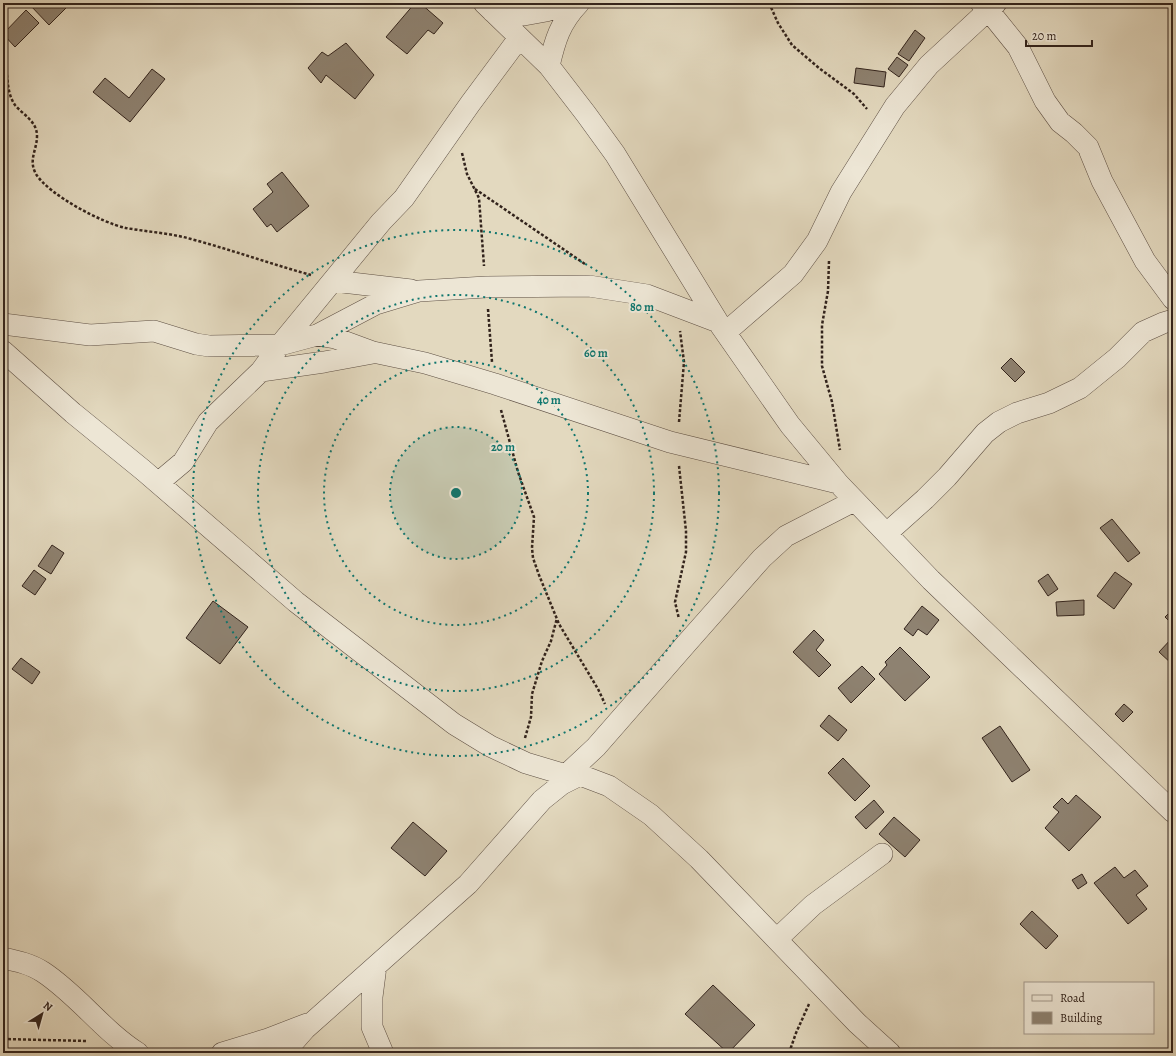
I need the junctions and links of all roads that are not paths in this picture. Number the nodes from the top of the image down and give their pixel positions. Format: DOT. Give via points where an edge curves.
graph roads {
  1 [pos="571,3"];
  2 [pos="579,3"];
  3 [pos="988,6"];
  4 [pos="489,8"];
  5 [pos="519,38"];
  6 [pos="549,66"];
  7 [pos="334,281"];
  8 [pos="419,291"];
  9 [pos="1172,297"];
  10 [pos="1173,320"];
  11 [pos="3,324"];
  12 [pos="722,327"];
  13 [pos="317,335"];
  14 [pos="280,345"];
  15 [pos="3,351"];
  16 [pos="373,352"];
  17 [pos="261,372"];
  18 [pos="158,483"];
  19 [pos="838,484"];
  20 [pos="854,501"];
  21 [pos="887,533"];
  22 [pos="573,775"];
  23 [pos="1173,812"];
  24 [pos="882,854"];
  25 [pos="777,939"];
  26 [pos="3,958"];
  27 [pos="376,966"];
  28 [pos="313,1022"];
  29 [pos="138,1053"];
  30 [pos="222,1053"];
  31 [pos="284,1053"];
  32 [pos="383,1053"];
  33 [pos="890,1053"];
  1 -- 4 [label="street" via="524,15"];
  2 -- 6 [label="street" via="567,16 556,37"];
  3 -- 9 [label="street" via="1018,47 1045,100 1060,122 1088,147 1102,181 1145,261"];
  3 -- 12 [label="street" via="929,65 895,106 794,274"];
  4 -- 5 [label="street"];
  5 -- 6 [label="street"];
  5 -- 7 [label="street" via="404,198 381,222"];
  6 -- 12 [label="street" via="615,154"];
  7 -- 8 [label="street"];
  7 -- 14 [label="street"];
  8 -- 12 [label="street" via="486,287 589,286 647,295"];
  8 -- 13 [label="street" via="376,304"];
  10 -- 21 [label="street" via="1143,332 1117,358 1080,388 999,422 985,433 925,500"];
  11 -- 14 [label="street" via="90,334 154,331 202,346"];
  12 -- 19 [label="street" via="790,425"];
  13 -- 14 [label="street"];
  13 -- 16 [label="street" via="335,338"];
  14 -- 17 [label="street"];
  15 -- 18 [label="street" via="72,413"];
  16 -- 17 [label="street"];
  16 -- 19 [label="street" via="425,363 495,384 677,444"];
  17 -- 18 [label="street" via="208,422 183,462"];
  18 -- 22 [label="street" via="296,602 443,715 490,746 517,759"];
  19 -- 20 [label="street"];
  20 -- 21 [label="street"];
  20 -- 22 [label="street" via="786,536 762,558"];
  21 -- 23 [label="street" via="931,580"];
  22 -- 25 [label="street" via="609,786 651,815 699,859"];
  22 -- 27 [label="street" via="542,800 468,884"];
  24 -- 25 [label="street" via="813,905"];
  25 -- 33 [label="street"];
  26 -- 29 [label="street" via="43,972"];
  27 -- 28 [label="street"];
  27 -- 32 [label="street" via="372,1027"];
  28 -- 30 [label="street"];
  28 -- 31 [label="street"];
}
